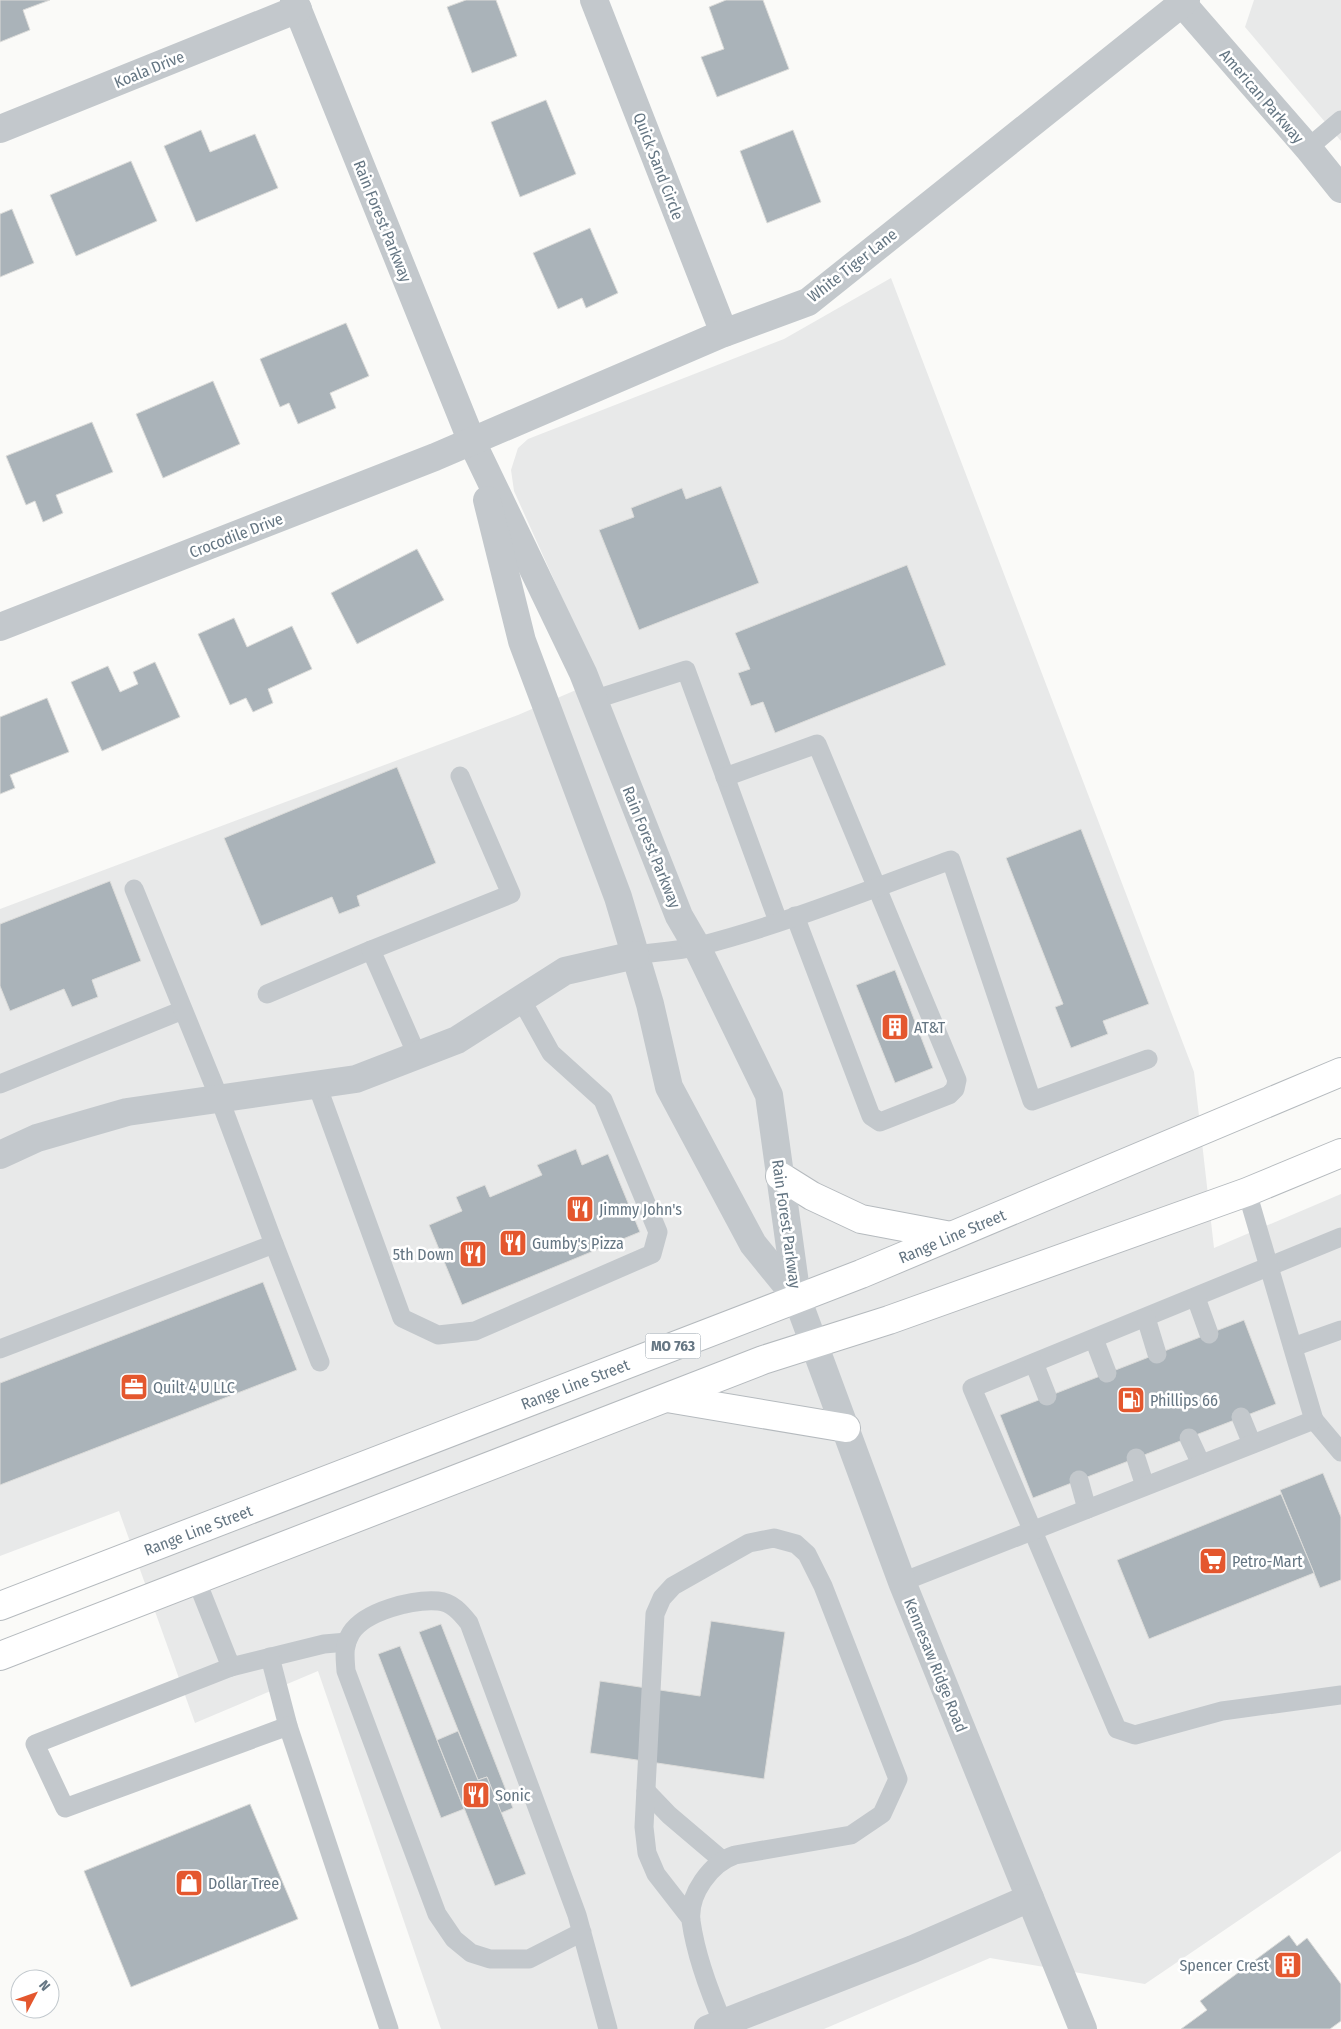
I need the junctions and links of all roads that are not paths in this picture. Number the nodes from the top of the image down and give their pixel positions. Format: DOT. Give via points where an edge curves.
graph roads {
  1 [pos="594,0"];
  2 [pos="1184,2"];
  3 [pos="296,4"];
  4 [pos="1341,120"];
  5 [pos="0,129"];
  6 [pos="1308,148"];
  7 [pos="1341,189"];
  8 [pos="724,333"];
  9 [pos="472,442"];
  10 [pos="0,627"];
  11 [pos="593,700"];
  12 [pos="460,776"];
  13 [pos="725,777"];
  14 [pos="877,886"];
  15 [pos="134,889"];
  16 [pos="786,919"];
  17 [pos="697,947"];
  18 [pos="371,950"];
  19 [pos="635,955"];
  20 [pos="267,994"];
  21 [pos="521,999"];
  22 [pos="184,1010"];
  23 [pos="417,1055"];
  24 [pos="1148,1059"];
  25 [pos="1341,1072"];
  26 [pos="0,1084"];
  27 [pos="317,1085"];
  28 [pos="220,1100"];
  29 [pos="1341,1153"];
  30 [pos="0,1155"];
  31 [pos="780,1176"];
  32 [pos="1247,1192"];
  33 [pos="951,1236"];
  34 [pos="1341,1237"];
  35 [pos="274,1244"];
  36 [pos="1269,1268"];
  37 [pos="797,1298"];
  38 [pos="1196,1298"];
  39 [pos="1146,1318"];
  40 [pos="1341,1330"];
  41 [pos="1209,1334"];
  42 [pos="1094,1339"];
  43 [pos="815,1345"];
  44 [pos="1293,1347"];
  45 [pos="0,1349"];
  46 [pos="1157,1354"];
  47 [pos="320,1362"];
  48 [pos="1034,1363"];
  49 [pos="1107,1373"];
  50 [pos="1046,1396"];
  51 [pos="666,1398"];
  52 [pos="1241,1417"];
  53 [pos="1314,1420"];
  54 [pos="846,1428"];
  55 [pos="1189,1438"];
  56 [pos="1252,1444"];
  57 [pos="1341,1452"];
  58 [pos="1136,1458"];
  59 [pos="1201,1464"];
  60 [pos="1079,1480"];
  61 [pos="1145,1486"];
  62 [pos="1087,1509"];
  63 [pos="1033,1531"];
  64 [pos="196,1580"];
  65 [pos="902,1582"];
  66 [pos="0,1606"];
  67 [pos="348,1642"];
  68 [pos="0,1656"];
  69 [pos="270,1657"];
  70 [pos="231,1667"];
  71 [pos="1341,1695"];
  72 [pos="288,1726"];
  73 [pos="646,1791"];
  74 [pos="722,1860"];
  75 [pos="1030,1898"];
  76 [pos="691,1919"];
  77 [pos="582,1932"];
  78 [pos="716,2026"];
  79 [pos="389,2029"];
  80 [pos="608,2029"];
  81 [pos="1083,2029"];
  1 -- 8 [label="street, Quick Sand Circle"];
  2 -- 6 [label="street, American Parkway"];
  2 -- 8 [label="street, White Tiger Lane" via="808,302"];
  3 -- 5 [label="street, Koala Drive"];
  3 -- 9 [label="street, Rain Forest Parkway"];
  4 -- 6 [label="lane"];
  6 -- 7 [label="street, American Parkway"];
  8 -- 9 [label="street, White Tiger Lane"];
  9 -- 10 [label="street, Crocodile Drive"];
  9 -- 11 [label="street, Rain Forest Parkway"];
  9 -- 19 [label="street, Rain Forest Parkway" via="522,641 618,897"];
  11 -- 13 [label="lane" via="686,670"];
  11 -- 17 [label="street, Rain Forest Parkway" via="679,916"];
  12 -- 18 [label="lane" via="511,894"];
  13 -- 14 [label="lane" via="817,744"];
  13 -- 16 [label="lane"];
  14 -- 16 [label="lane"];
  14 -- 16 [label="lane" via="957,1080 949,1095 880,1122 871,1116"];
  14 -- 24 [label="lane" via="951,860 1032,1100"];
  15 -- 22 [label="lane"];
  16 -- 17 [label="lane"];
  17 -- 19 [label="lane"];
  17 -- 31 [label="street, Rain Forest Parkway" via="770,1095"];
  18 -- 20 [label="lane"];
  18 -- 23 [label="lane"];
  19 -- 21 [label="street" via="565,971"];
  19 -- 37 [label="street, Rain Forest Parkway" via="669,1087 753,1244"];
  21 -- 23 [label="street" via="457,1040"];
  21 -- 27 [label="lane" via="551,1053 603,1100 658,1232 652,1254 475,1331 438,1335 402,1318"];
  22 -- 26 [label="lane"];
  22 -- 28 [label="lane"];
  23 -- 27 [label="street" via="356,1079"];
  25 -- 33 [label="main road, Range Line Street / MO 763"];
  27 -- 28 [label="street"];
  28 -- 30 [label="street" via="126,1112 37,1138"];
  28 -- 35 [label="lane"];
  29 -- 32 [label="main road, MO 763"];
  31 -- 33 [label="main road" via="812,1196 861,1219"];
  31 -- 37 [label="street, Rain Forest Parkway"];
  32 -- 36 [label="lane"];
  32 -- 43 [label="main road, MO 763"];
  33 -- 37 [label="main road, Range Line Street / MO 763"];
  34 -- 36 [label="lane"];
  35 -- 45 [label="lane"];
  35 -- 47 [label="lane"];
  36 -- 38 [label="lane"];
  36 -- 44 [label="lane"];
  37 -- 43 [label="street, Kennesaw Ridge Road"];
  37 -- 66 [label="main road, Range Line Street / MO 763"];
  38 -- 39 [label="lane"];
  38 -- 41 [label="lane"];
  39 -- 42 [label="lane"];
  39 -- 46 [label="lane"];
  40 -- 44 [label="lane"];
  42 -- 48 [label="lane"];
  42 -- 49 [label="lane"];
  43 -- 51 [label="main road, MO 763" via="763,1360"];
  43 -- 54 [label="street, Kennesaw Ridge Road"];
  44 -- 53 [label="lane"];
  48 -- 50 [label="lane"];
  48 -- 63 [label="lane" via="972,1388"];
  51 -- 54 [label="main road"];
  51 -- 64 [label="main road, MO 763"];
  52 -- 56 [label="lane"];
  53 -- 56 [label="lane"];
  53 -- 57 [label="lane"];
  54 -- 65 [label="street, Kennesaw Ridge Road"];
  55 -- 59 [label="lane"];
  56 -- 59 [label="lane"];
  58 -- 61 [label="lane"];
  59 -- 61 [label="lane"];
  60 -- 62 [label="lane"];
  61 -- 62 [label="lane"];
  62 -- 63 [label="lane"];
  63 -- 65 [label="lane"];
  63 -- 71 [label="lane" via="1117,1729 1135,1735 1222,1711"];
  64 -- 68 [label="main road, MO 763"];
  64 -- 70 [label="lane"];
  65 -- 75 [label="street, Kennesaw Ridge Road"];
  67 -- 69 [label="lane" via="324,1644"];
  67 -- 77 [label="lane" via="344,1650 346,1671 437,1914 454,1939 471,1953 490,1959 529,1959"];
  67 -- 77 [label="lane" via="351,1633 364,1619 405,1604 440,1601 457,1608 468,1623"];
  69 -- 70 [label="lane"];
  69 -- 72 [label="lane"];
  70 -- 72 [label="lane" via="35,1744 65,1808"];
  72 -- 79 [label="lane"];
  73 -- 74 [label="lane"];
  73 -- 74 [label="lane" via="655,1614 662,1598 673,1586 749,1543 774,1538 796,1544 807,1554 819,1578 898,1779 882,1814 851,1835"];
  73 -- 76 [label="lane" via="644,1827 647,1853 656,1874"];
  74 -- 76 [label="lane" via="704,1881 694,1901"];
  75 -- 78 [label="street" via="913,1949"];
  75 -- 81 [label="street, Kennesaw Ridge Road"];
  76 -- 78 [label="lane"];
  77 -- 80 [label="lane"];
}
